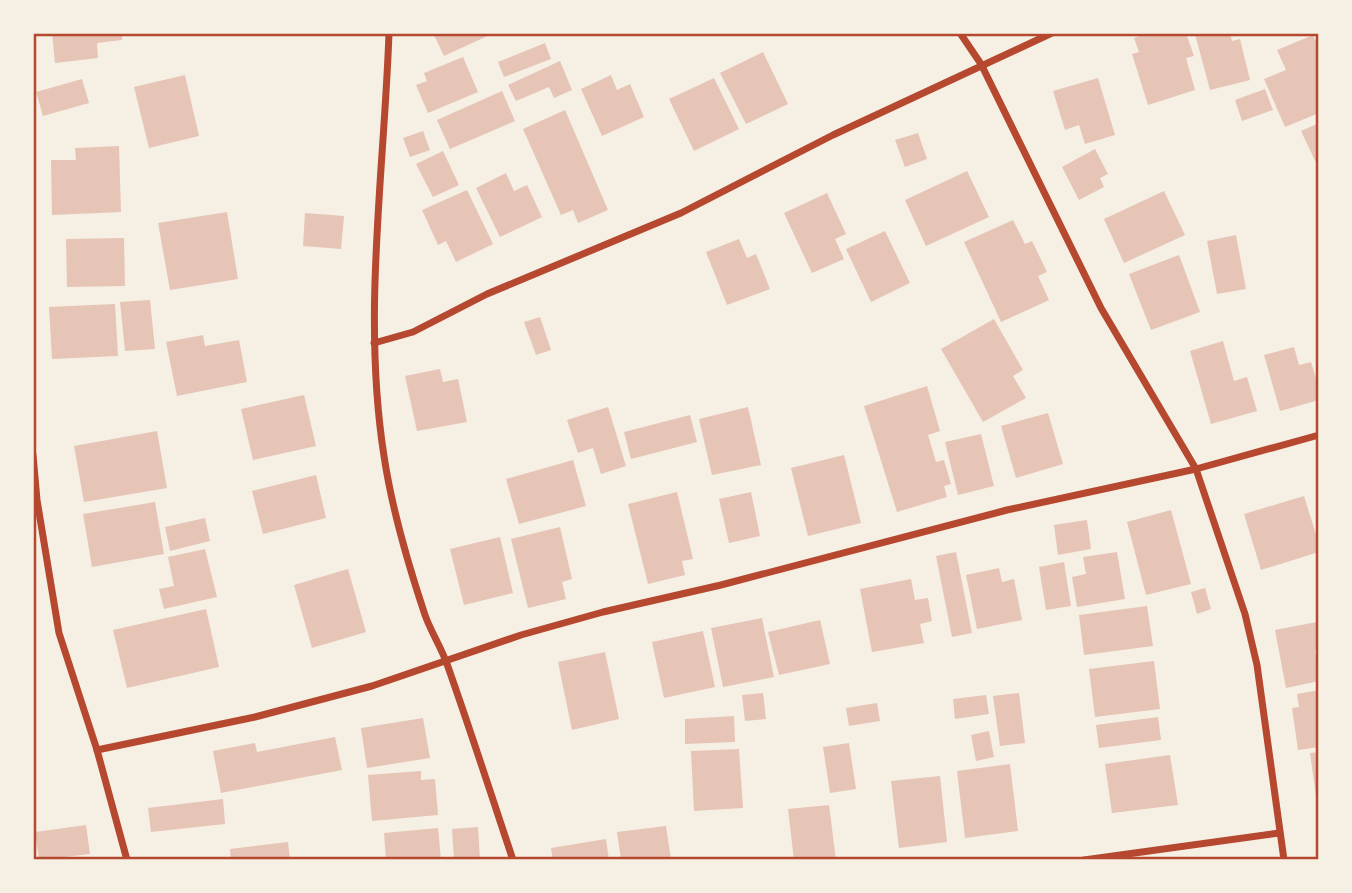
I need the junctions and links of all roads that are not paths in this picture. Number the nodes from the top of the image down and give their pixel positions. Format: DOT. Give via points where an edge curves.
graph roads {
  1 [pos="389,33"];
  2 [pos="960,33"];
  3 [pos="1052,33"];
  4 [pos="981,64"];
  5 [pos="374,343"];
  6 [pos="1319,435"];
  7 [pos="33,455"];
  8 [pos="1196,469"];
  9 [pos="446,660"];
  10 [pos="97,750"];
  11 [pos="1279,833"];
  12 [pos="127,860"];
  13 [pos="513,860"];
  14 [pos="1084,860"];
  15 [pos="1284,860"];
  1 -- 5 [label="street"];
  2 -- 4 [label="street"];
  3 -- 4 [label="street"];
  4 -- 5 [label="street" via="681,213 487,294 413,332"];
  4 -- 8 [label="street" via="1101,308"];
  5 -- 9 [label="street" via="384,458 395,512 426,618"];
  6 -- 8 [label="street"];
  7 -- 10 [label="street" via="60,633"];
  8 -- 9 [label="street" via="1006,510 603,612"];
  8 -- 11 [label="street" via="1245,614 1257,665"];
  9 -- 10 [label="street" via="372,686 255,717"];
  9 -- 13 [label="street"];
  10 -- 12 [label="street"];
  11 -- 14 [label="street"];
  11 -- 15 [label="street"];
}
